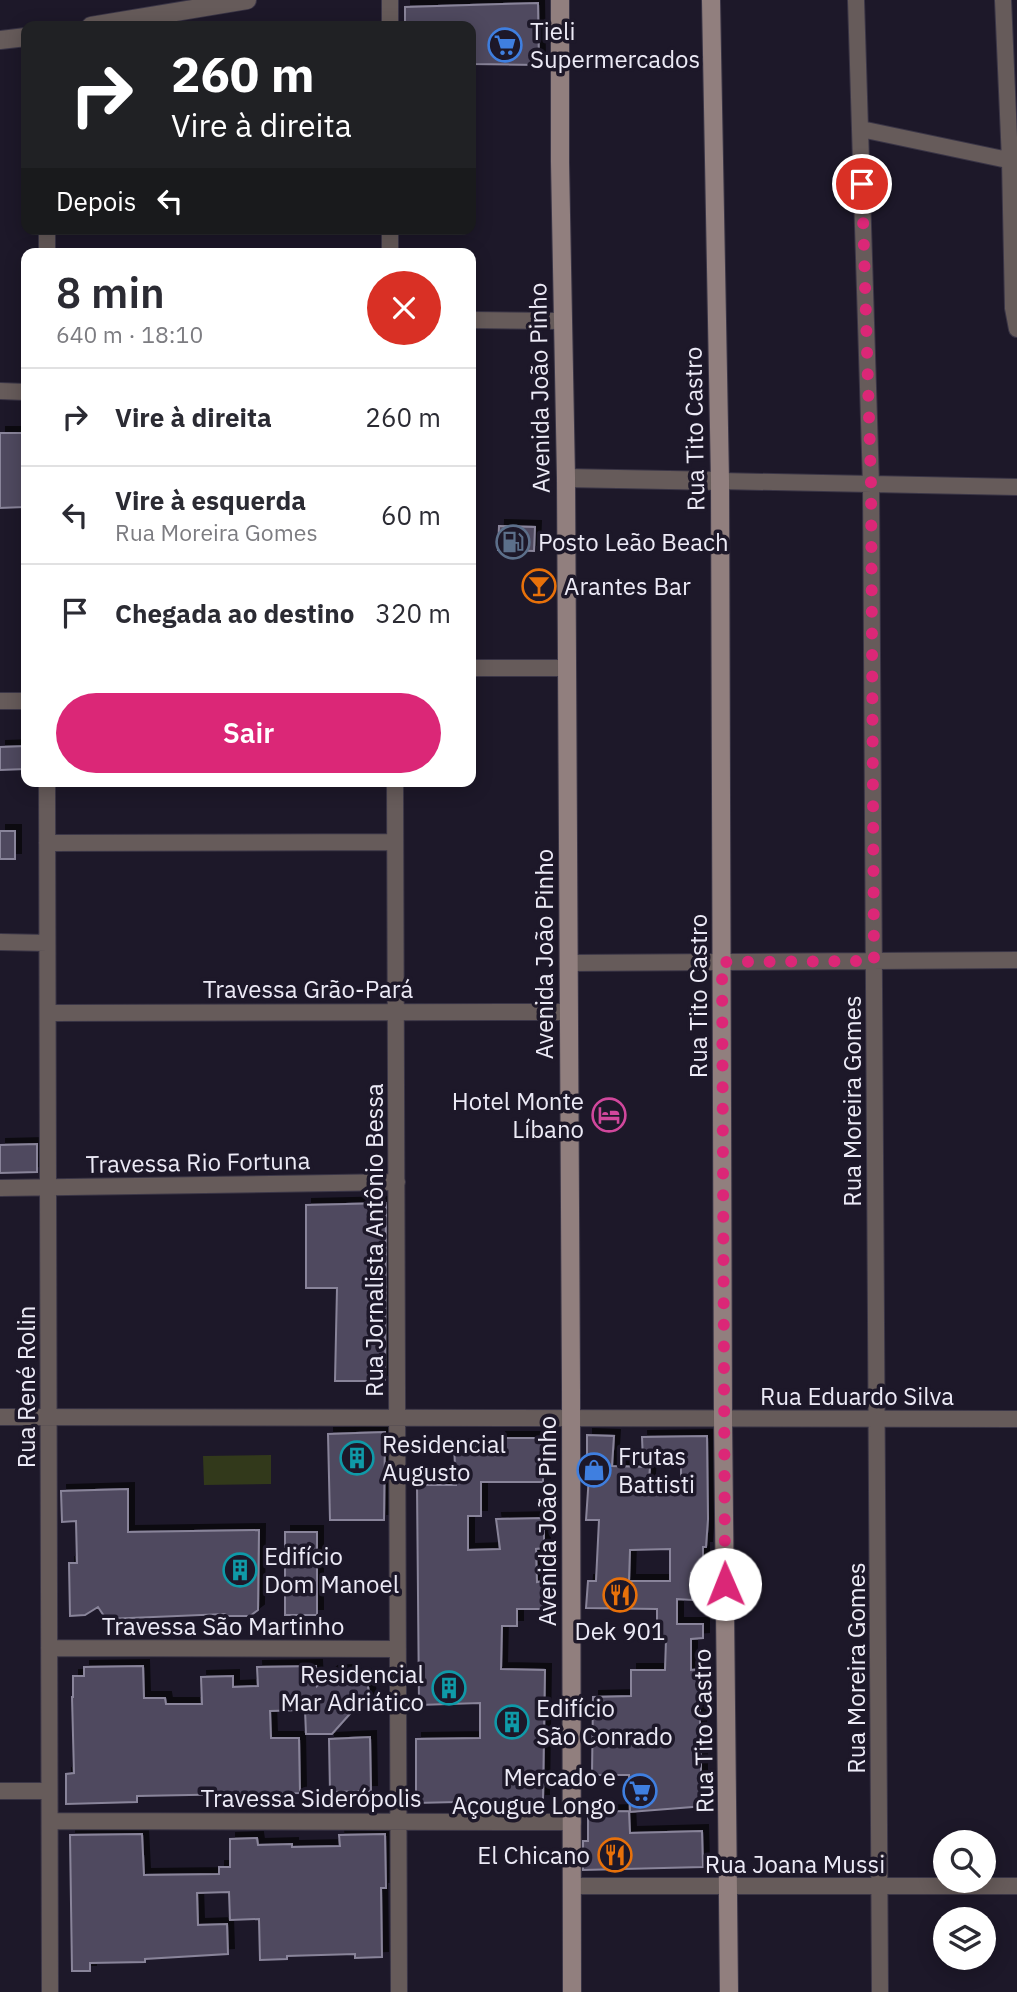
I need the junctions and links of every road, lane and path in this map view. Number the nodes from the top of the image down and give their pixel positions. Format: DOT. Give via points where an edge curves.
graph roads {
  1 [pos="247,0"];
  2 [pos="390,0"];
  3 [pos="560,0"];
  4 [pos="711,0"];
  5 [pos="856,0"];
  6 [pos="1003,0"];
  7 [pos="121,21"];
  8 [pos="390,21"];
  9 [pos="21,38"];
  10 [pos="0,40"];
  11 [pos="861,129"];
  12 [pos="1013,161"];
  13 [pos="476,320"];
  14 [pos="561,321"];
  15 [pos="1017,329"];
  16 [pos="0,391"];
  17 [pos="21,392"];
  18 [pos="565,478"];
  19 [pos="720,481"];
  20 [pos="871,484"];
  21 [pos="1017,486"];
  22 [pos="476,668"];
  23 [pos="567,668"];
  24 [pos="0,701"];
  25 [pos="21,701"];
  26 [pos="47,787"];
  27 [pos="395,787"];
  28 [pos="395,842"];
  29 [pos="47,843"];
  30 [pos="0,942"];
  31 [pos="47,943"];
  32 [pos="1017,960"];
  33 [pos="874,961"];
  34 [pos="722,962"];
  35 [pos="568,963"];
  36 [pos="396,1011"];
  37 [pos="569,1012"];
  38 [pos="48,1013"];
  39 [pos="397,1182"];
  40 [pos="47,1187"];
  41 [pos="0,1188"];
  42 [pos="0,1417"];
  43 [pos="49,1418"];
  44 [pos="397,1418"];
  45 [pos="877,1418"];
  46 [pos="572,1419"];
  47 [pos="723,1419"];
  48 [pos="1017,1419"];
  49 [pos="49,1648"];
  50 [pos="398,1649"];
  51 [pos="0,1791"];
  52 [pos="50,1791"];
  53 [pos="50,1821"];
  54 [pos="398,1821"];
  55 [pos="573,1822"];
  56 [pos="573,1886"];
  57 [pos="729,1886"];
  58 [pos="880,1886"];
  59 [pos="1017,1886"];
  60 [pos="50,1992"];
  61 [pos="58,1992"];
  62 [pos="399,1992"];
  63 [pos="572,1992"];
  64 [pos="729,1992"];
  65 [pos="880,1992"];
  1 -- 7 [label="street"];
  2 -- 8 [label="street"];
  3 -- 14 [label="main road, Avenida João Pinho"];
  4 -- 19 [label="main road, Rua Tito Castro"];
  5 -- 11 [label="street, Rua Moreira Gomes"];
  6 -- 12 [label="street"];
  9 -- 10 [label="street"];
  11 -- 12 [label="street"];
  11 -- 20 [label="street, Rua Moreira Gomes"];
  12 -- 15 [label="street"];
  13 -- 14 [label="street"];
  14 -- 18 [label="main road, Avenida João Pinho"];
  16 -- 17 [label="street"];
  18 -- 19 [label="street"];
  18 -- 23 [label="main road, Avenida João Pinho"];
  19 -- 20 [label="street"];
  19 -- 34 [label="main road, Rua Tito Castro"];
  20 -- 21 [label="street"];
  20 -- 33 [label="street, Rua Moreira Gomes"];
  22 -- 23 [label="street"];
  23 -- 35 [label="main road, Avenida João Pinho"];
  24 -- 25 [label="street"];
  26 -- 29 [label="street, Rua René Rolin"];
  27 -- 28 [label="street, Rua Jornalista Antônio Bessa"];
  28 -- 29 [label="street"];
  28 -- 36 [label="street, Rua Jornalista Antônio Bessa"];
  29 -- 31 [label="street, Rua René Rolin"];
  30 -- 31 [label="street"];
  31 -- 38 [label="street, Rua René Rolin"];
  32 -- 33 [label="street"];
  33 -- 34 [label="street"];
  33 -- 45 [label="street, Rua Moreira Gomes"];
  34 -- 35 [label="street"];
  34 -- 47 [label="main road, Rua Tito Castro"];
  35 -- 37 [label="main road, Avenida João Pinho"];
  36 -- 37 [label="street, Travessa Grão-Pará"];
  36 -- 38 [label="street, Travessa Grão-Pará"];
  36 -- 39 [label="street, Rua Jornalista Antônio Bessa"];
  37 -- 46 [label="main road, Avenida João Pinho"];
  38 -- 40 [label="street, Rua René Rolin"];
  39 -- 40 [label="street, Travessa Rio Fortuna"];
  39 -- 44 [label="street, Rua Jornalista Antônio Bessa"];
  40 -- 41 [label="street, Travessa Rio Fortuna"];
  40 -- 43 [label="street, Rua René Rolin"];
  42 -- 43 [label="street, Rua Eduardo Silva"];
  43 -- 44 [label="street, Rua Eduardo Silva"];
  43 -- 49 [label="street, Rua René Rolin"];
  44 -- 46 [label="street, Rua Eduardo Silva"];
  44 -- 50 [label="street, Rua Jornalista Antônio Bessa"];
  45 -- 47 [label="street, Rua Eduardo Silva"];
  45 -- 48 [label="street, Rua Eduardo Silva"];
  45 -- 58 [label="street, Rua Moreira Gomes"];
  46 -- 47 [label="street, Rua Eduardo Silva"];
  46 -- 55 [label="main road, Avenida João Pinho"];
  47 -- 57 [label="main road, Rua Tito Castro"];
  49 -- 50 [label="street, Travessa São Martinho"];
  49 -- 52 [label="street, Rua René Rolin"];
  50 -- 54 [label="street, Rua Jornalista Antônio Bessa"];
  51 -- 52 [label="street"];
  52 -- 53 [label="street, Rua René Rolin"];
  53 -- 54 [label="street, Travessa Siderópolis"];
  53 -- 60 [label="street, Rua René Rolin"];
  54 -- 55 [label="street, Travessa Siderópolis"];
  54 -- 62 [label="street, Rua Jornalista Antônio Bessa"];
  55 -- 56 [label="main road, Avenida João Pinho"];
  56 -- 57 [label="street, Rua Joana Mussi"];
  56 -- 63 [label="main road, Avenida João Pinho"];
  57 -- 58 [label="street, Rua Joana Mussi"];
  57 -- 64 [label="main road, Rua Tito Castro"];
  58 -- 59 [label="street, Rua Joana Mussi"];
  58 -- 65 [label="street, Rua Moreira Gomes"];
  60 -- 61 [label="street"];
}
